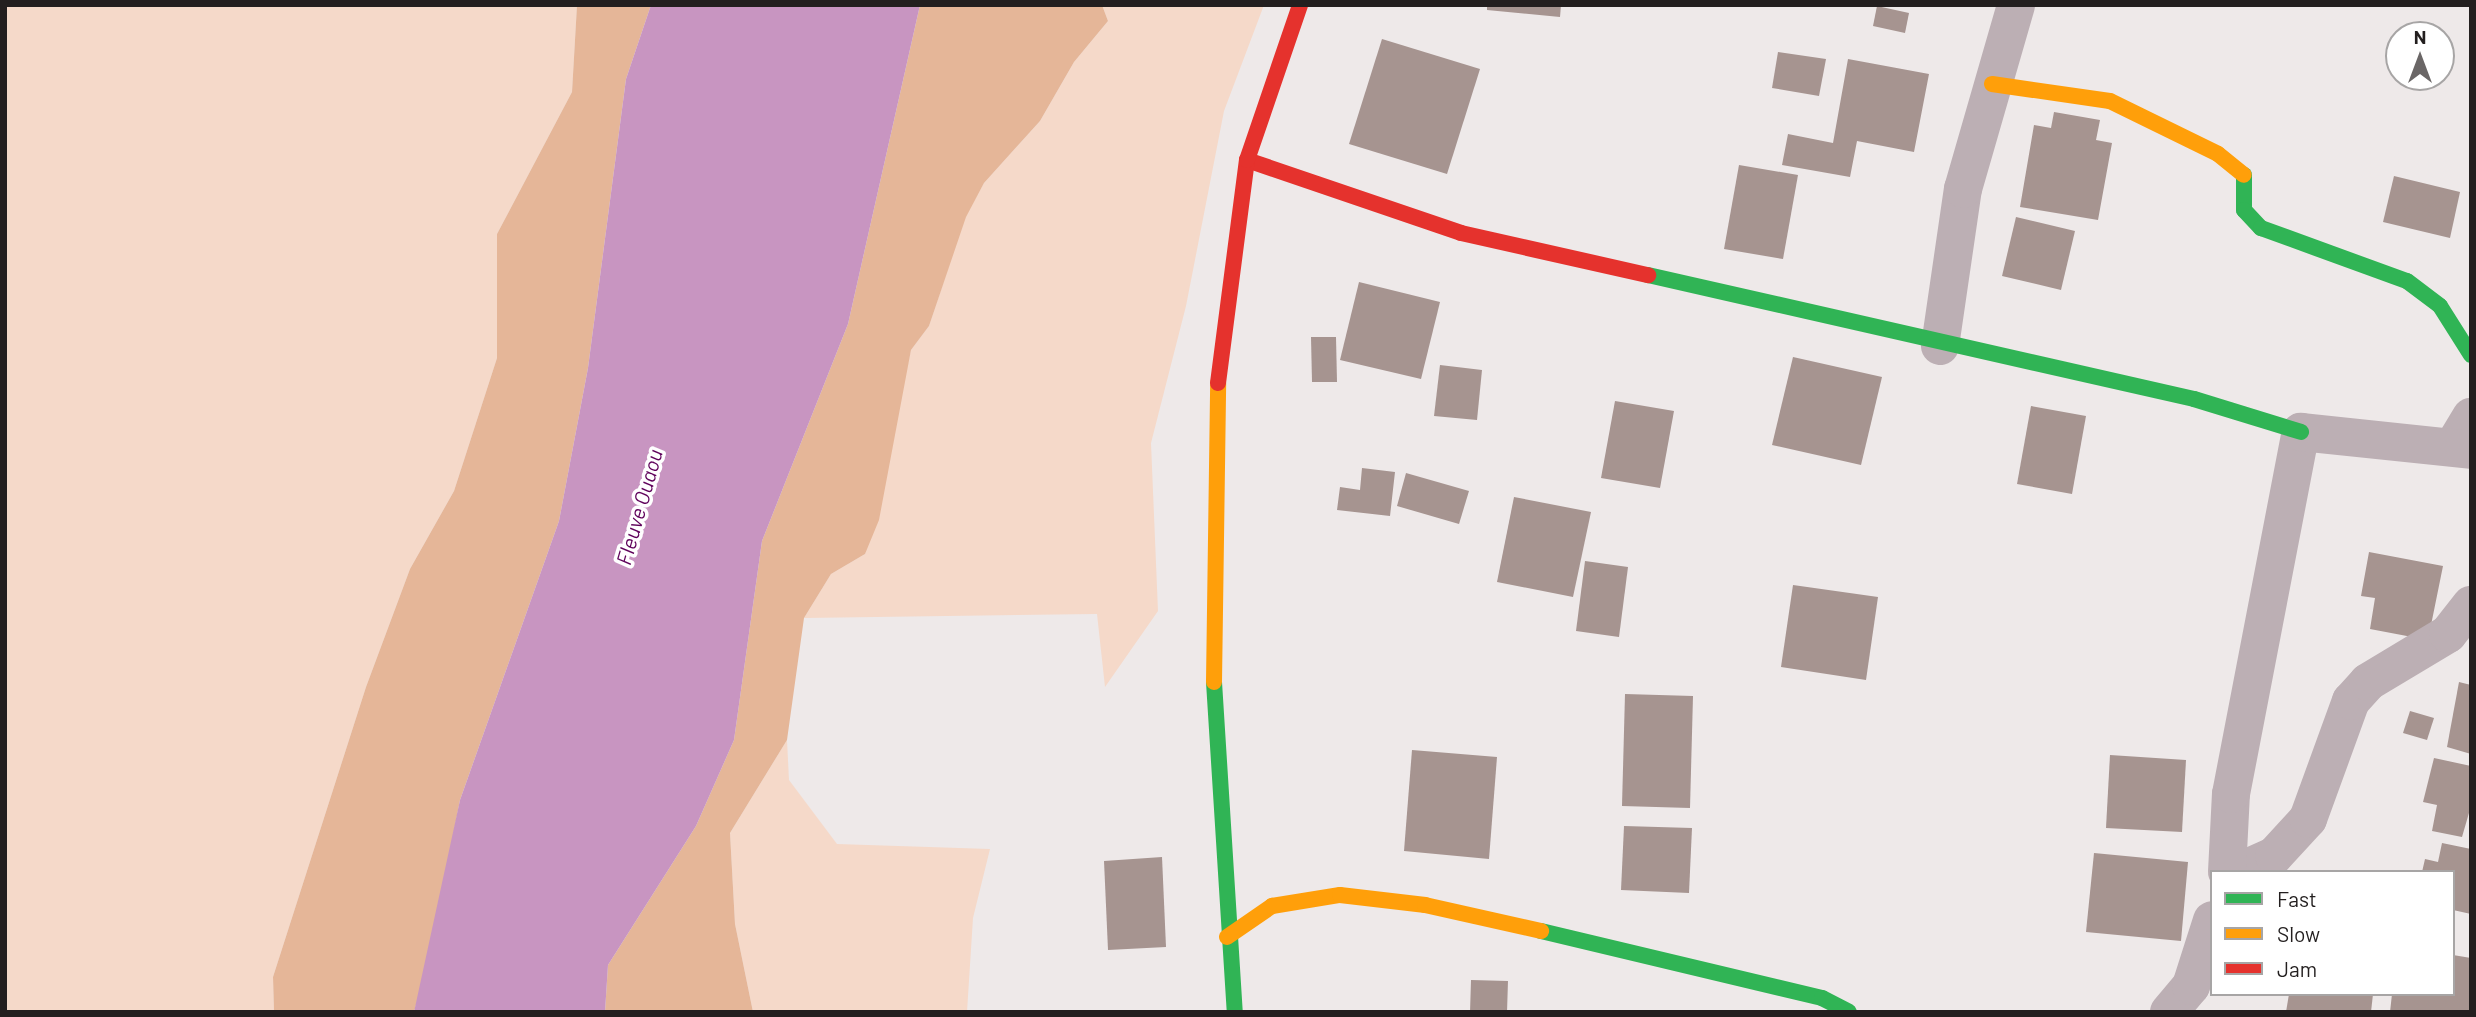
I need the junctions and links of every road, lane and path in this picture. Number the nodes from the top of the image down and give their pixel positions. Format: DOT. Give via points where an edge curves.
graph roads {
  1 [pos="1300,5"];
  2 [pos="2016,5"];
  3 [pos="1992,84"];
  4 [pos="1247,160"];
  5 [pos="1940,346"];
  6 [pos="2471,355"];
  7 [pos="2301,432"];
  8 [pos="2465,437"];
  9 [pos="2471,605"];
  10 [pos="2227,870"];
  11 [pos="2210,926"];
  12 [pos="1227,937"];
  13 [pos="1235,1012"];
  14 [pos="1849,1012"];
  15 [pos="2169,1012"];
  1 -- 4 [label="main road"];
  2 -- 3 [label="street"];
  3 -- 5 [label="street" via="1964,189"];
  3 -- 6 [label="main road" via="2110,101 2218,154 2244,174 2244,210 2261,228 2407,281 2440,306"];
  4 -- 5 [label="main road" via="1461,233 1700,284"];
  4 -- 12 [label="main road" via="1219,359 1214,476 1211,632"];
  5 -- 7 [label="main road" via="2194,399"];
  7 -- 8 [label="street"];
  7 -- 10 [label="street" via="2231,794"];
  9 -- 10 [label="street" via="2448,634 2368,682 2351,701 2308,820 2274,856 2242,870"];
  11 -- 15 [label="street" via="2191,986"];
  12 -- 13 [label="main road"];
  12 -- 14 [label="main road" via="1272,906 1340,895 1389,900 1669,959 1822,998"];
}
